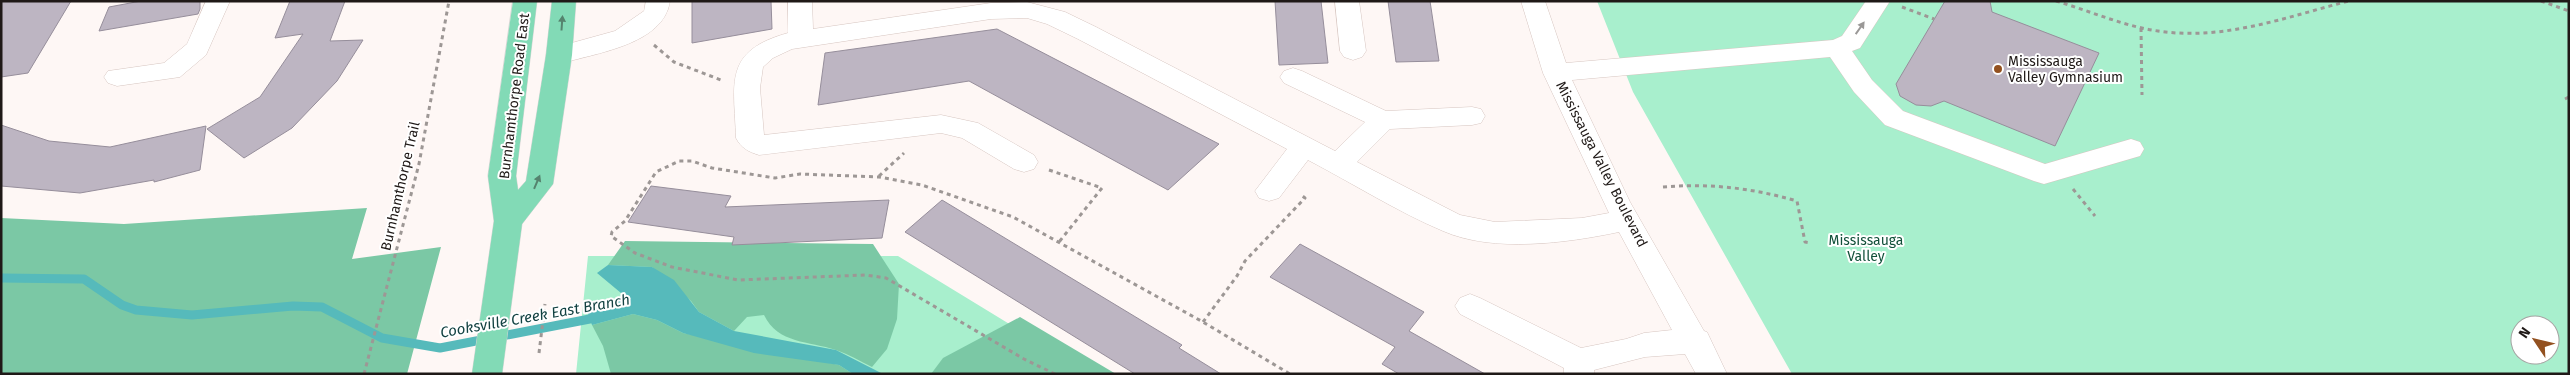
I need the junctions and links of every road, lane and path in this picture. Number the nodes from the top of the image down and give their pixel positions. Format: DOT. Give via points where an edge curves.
graph roads {
  1 [pos="218,1"];
  2 [pos="449,1"];
  3 [pos="525,1"];
  4 [pos="564,1"];
  5 [pos="658,1"];
  6 [pos="800,1"];
  7 [pos="1347,1"];
  8 [pos="1533,1"];
  9 [pos="2056,1"];
  10 [pos="2349,1"];
  11 [pos="2541,1"];
  12 [pos="1888,3"];
  13 [pos="2569,11"];
  14 [pos="1934,19"];
  15 [pos="641,27"];
  16 [pos="2141,28"];
  17 [pos="801,40"];
  18 [pos="1837,48"];
  19 [pos="1353,51"];
  20 [pos="559,55"];
  21 [pos="1556,72"];
  22 [pos="748,74"];
  23 [pos="117,77"];
  24 [pos="1293,77"];
  25 [pos="2142,95"];
  26 [pos="2569,97"];
  27 [pos="2564,98"];
  28 [pos="1472,116"];
  29 [pos="1383,120"];
  30 [pos="1304,147"];
  31 [pos="2131,150"];
  32 [pos="1024,162"];
  33 [pos="1338,164"];
  34 [pos="2064,168"];
  35 [pos="1663,187"];
  36 [pos="1268,190"];
  37 [pos="1302,202"];
  38 [pos="2095,216"];
  39 [pos="1627,220"];
  40 [pos="508,221"];
  41 [pos="1059,242"];
  42 [pos="1811,243"];
  43 [pos="545,304"];
  44 [pos="1470,306"];
  45 [pos="1203,322"];
  46 [pos="1696,341"];
  47 [pos="538,353"];
  48 [pos="1579,368"];
  49 [pos="487,370"];
  50 [pos="364,374"];
  51 [pos="1055,374"];
  52 [pos="1290,374"];
  53 [pos="1712,374"];
  1 -- 23 [label="street" via="197,49 171,71"];
  2 -- 50 [label="path, Burnhamthorpe Trail" via="420,164"];
  3 -- 40 [label="main road, Burnhamthorpe Road East" via="502,176"];
  20 -- 4 [label="main road, one-way"];
  5 -- 15 [label="street" via="656,14"];
  6 -- 17 [label="street"];
  7 -- 19 [label="street"];
  8 -- 21 [label="street, Mississauga Valley Boulevard"];
  9 -- 16 [label="path"];
  10 -- 16 [label="path" via="2225,33 2178,34"];
  11 -- 13 [label="path"];
  12 -- 14 [label="path"];
  18 -- 12 [label="street, one-way" via="1850,42"];
  15 -- 20 [label="street" via="624,37"];
  15 -- 22 [label="path" via="647,39 674,62 721,80"];
  16 -- 25 [label="path"];
  17 -- 22 [label="street" via="780,44 767,51 752,63"];
  17 -- 30 [label="street" via="991,11 1028,10 1056,18 1087,33"];
  18 -- 21 [label="street"];
  18 -- 34 [label="street" via="1863,86 1894,118 2044,174"];
  40 -- 20 [label="main road, one-way" via="539,184"];
  21 -- 39 [label="street, Mississauga Valley Boulevard"];
  22 -- 32 [label="street" via="749,138 759,145 941,124 969,130"];
  24 -- 29 [label="street"];
  26 -- 27 [label="path"];
  28 -- 29 [label="street"];
  29 -- 33 [label="street"];
  30 -- 33 [label="street"];
  30 -- 36 [label="street"];
  31 -- 34 [label="street"];
  32 -- 41 [label="path" via="1102,188"];
  33 -- 39 [label="street" via="1453,224 1495,233 1582,229"];
  34 -- 38 [label="path" via="2074,193"];
  35 -- 42 [label="path" via="1716,184 1797,201 1805,242"];
  37 -- 45 [label="path" via="1244,261 1237,276"];
  39 -- 46 [label="street, Mississauga Valley Boulevard"];
  40 -- 49 [label="main road, Burnhamthorpe Road East"];
  41 -- 45 [label="path"];
  41 -- 51 [label="path" via="1012,217 922,185 869,176 800,174 775,178 712,168 692,161 679,161 656,172 625,221 611,236 635,253 672,267 738,280 866,275 886,278"];
  43 -- 47 [label="path"];
  44 -- 48 [label="street"];
  45 -- 52 [label="path"];
  46 -- 48 [label="street" via="1644,345"];
  46 -- 53 [label="street, Mississauga Valley Boulevard"];
}
